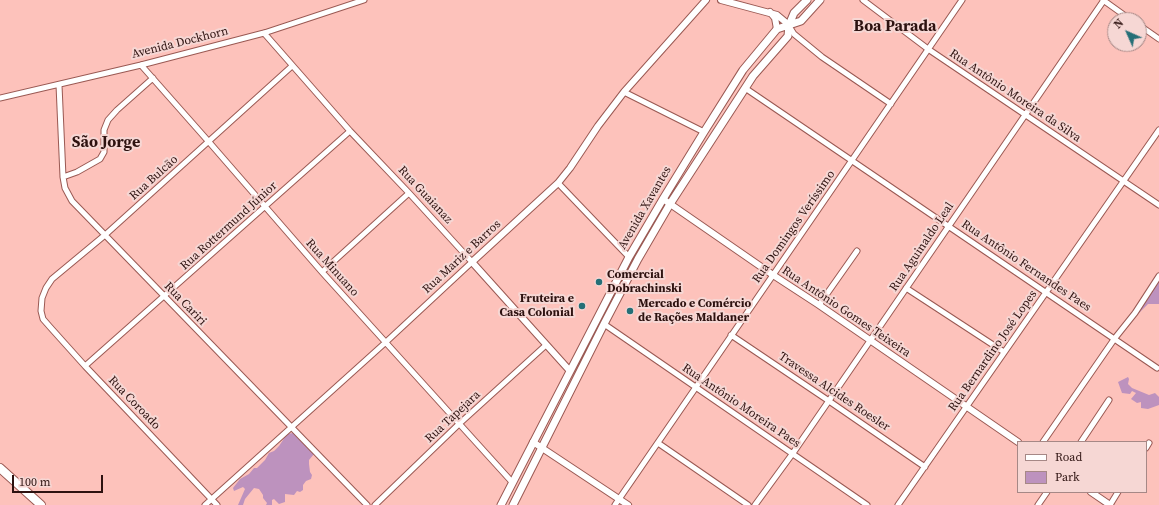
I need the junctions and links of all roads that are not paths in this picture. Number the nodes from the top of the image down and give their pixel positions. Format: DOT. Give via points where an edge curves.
graph roads {
  1 [pos="364,0"];
  2 [pos="706,0"];
  3 [pos="721,0"];
  4 [pos="807,0"];
  5 [pos="820,0"];
  6 [pos="863,0"];
  7 [pos="962,0"];
  8 [pos="1104,0"];
  9 [pos="770,12"];
  10 [pos="1120,12"];
  11 [pos="788,25"];
  12 [pos="777,29"];
  13 [pos="1147,31"];
  14 [pos="264,33"];
  15 [pos="1159,39"];
  16 [pos="928,49"];
  17 [pos="141,65"];
  18 [pos="292,66"];
  19 [pos="153,78"];
  20 [pos="58,85"];
  21 [pos="744,88"];
  22 [pos="624,92"];
  23 [pos="0,98"];
  24 [pos="891,104"];
  25 [pos="1025,115"];
  26 [pos="1159,130"];
  27 [pos="350,132"];
  28 [pos="704,132"];
  29 [pos="209,142"];
  30 [pos="852,161"];
  31 [pos="63,177"];
  32 [pos="1123,180"];
  33 [pos="558,183"];
  34 [pos="409,193"];
  35 [pos="663,199"];
  36 [pos="670,204"];
  37 [pos="1159,205"];
  38 [pos="265,207"];
  39 [pos="948,227"];
  40 [pos="105,235"];
  41 [pos="857,251"];
  42 [pos="629,257"];
  43 [pos="472,262"];
  44 [pos="322,272"];
  45 [pos="772,275"];
  46 [pos="1159,276"];
  47 [pos="906,288"];
  48 [pos="1047,292"];
  49 [pos="164,296"];
  50 [pos="819,305"];
  51 [pos="41,310"];
  52 [pos="604,324"];
  53 [pos="731,335"];
  54 [pos="1115,338"];
  55 [pos="870,340"];
  56 [pos="386,342"];
  57 [pos="546,345"];
  58 [pos="1004,352"];
  59 [pos="85,366"];
  60 [pos="1157,368"];
  61 [pos="570,371"];
  62 [pos="696,386"];
  63 [pos="1109,400"];
  64 [pos="829,401"];
  65 [pos="967,407"];
  66 [pos="459,424"];
  67 [pos="291,428"];
  68 [pos="1017,441"];
  69 [pos="1044,441"];
  70 [pos="1082,441"];
  71 [pos="533,442"];
  72 [pos="658,443"];
  73 [pos="542,448"];
  74 [pos="793,453"];
  75 [pos="925,467"];
  76 [pos="0,468"];
  77 [pos="512,482"];
  78 [pos="1046,493"];
  79 [pos="1092,493"];
  80 [pos="1117,493"];
  81 [pos="212,499"];
  82 [pos="619,499"];
  83 [pos="41,505"];
  84 [pos="205,505"];
  85 [pos="217,505"];
  86 [pos="367,505"];
  87 [pos="375,505"];
  88 [pos="501,505"];
  89 [pos="513,505"];
  90 [pos="615,505"];
  91 [pos="628,505"];
  92 [pos="748,505"];
  93 [pos="755,505"];
  94 [pos="867,505"];
  95 [pos="898,505"];
  96 [pos="1038,505"];
  97 [pos="1110,505"];
  1 -- 14 [label="street, Avenida Dockhorn"];
  2 -- 22 [label="street, Rua Mariz e Barros"];
  3 -- 9 [label="street"];
  4 -- 11 [label="main road, Avenida Xavantes" via="794,13"];
  5 -- 11 [label="main road" via="800,21"];
  6 -- 16 [label="street, Rua Antônio Moreira da Silva"];
  7 -- 16 [label="street, Rua Domingos Veríssimo"];
  8 -- 10 [label="street"];
  8 -- 25 [label="street, Rua Aguinaldo Leal"];
  9 -- 11 [label="street" via="777,14"];
  9 -- 12 [label="street" via="775,18"];
  11 -- 12 [label="main road"];
  11 -- 21 [label="main road, Avenida Xavantes" via="788,36"];
  11 -- 24 [label="street" via="794,34 822,57"];
  12 -- 28 [label="main road, Avenida Xavantes" via="743,70"];
  13 -- 15 [label="street"];
  14 -- 17 [label="street, Avenida Dockhorn"];
  14 -- 18 [label="street, Rua Guaianaz"];
  16 -- 24 [label="street, Rua Domingos Veríssimo"];
  16 -- 25 [label="street, Rua Antônio Moreira da Silva"];
  17 -- 19 [label="street, Rua Minuano"];
  17 -- 20 [label="street, Avenida Dockhorn"];
  18 -- 27 [label="street, Rua Guaianaz"];
  18 -- 29 [label="street, Rua Bulcão"];
  19 -- 29 [label="street, Rua Minuano"];
  19 -- 31 [label="street" via="108,120 104,130 104,152 100,159"];
  20 -- 23 [label="street, Avenida Dockhorn"];
  20 -- 31 [label="street, Rua Cariri"];
  21 -- 30 [label="street, Rua Antônio Fernandes Paes"];
  21 -- 36 [label="main road, Avenida Xavantes"];
  22 -- 28 [label="street"];
  22 -- 33 [label="street, Rua Mariz e Barros"];
  24 -- 30 [label="street, Rua Domingos Veríssimo"];
  25 -- 32 [label="street, Rua Antônio Moreira da Silva"];
  25 -- 39 [label="street, Rua Aguinaldo Leal"];
  26 -- 32 [label="street, Rua Bernardino José Lopes"];
  27 -- 34 [label="street, Rua Guaianaz"];
  27 -- 38 [label="street, Rua Rottermund Júnior"];
  28 -- 35 [label="main road, Avenida Xavantes"];
  29 -- 38 [label="street, Rua Minuano"];
  29 -- 40 [label="street, Rua Bulcão"];
  30 -- 39 [label="street, Rua Antônio Fernandes Paes"];
  30 -- 45 [label="street, Rua Domingos Veríssimo"];
  31 -- 40 [label="street, Rua Cariri" via="72,201"];
  32 -- 37 [label="street, Rua Antônio Moreira da Silva"];
  32 -- 48 [label="street, Rua Bernardino José Lopes"];
  33 -- 42 [label="street"];
  33 -- 43 [label="street, Rua Mariz e Barros"];
  34 -- 43 [label="street, Rua Guaianaz"];
  34 -- 44 [label="street"];
  35 -- 36 [label="street, Rua Antônio Gomes Teixeira"];
  35 -- 42 [label="main road, Avenida Xavantes"];
  36 -- 45 [label="street, Rua Antônio Gomes Teixeira"];
  36 -- 52 [label="main road, Avenida Xavantes"];
  38 -- 44 [label="street, Rua Minuano"];
  38 -- 49 [label="street, Rua Rottermund Júnior"];
  39 -- 47 [label="street, Rua Aguinaldo Leal"];
  39 -- 48 [label="street, Rua Antônio Fernandes Paes"];
  40 -- 49 [label="street, Rua Cariri"];
  40 -- 51 [label="street, Rua Bulcão" via="52,279 42,298"];
  41 -- 50 [label="street"];
  42 -- 61 [label="main road, Avenida Xavantes"];
  43 -- 56 [label="street, Rua Mariz e Barros"];
  43 -- 57 [label="street, Rua Guaianaz"];
  44 -- 56 [label="street, Rua Minuano"];
  45 -- 50 [label="street, Rua Antônio Gomes Teixeira"];
  45 -- 53 [label="street, Rua Domingos Veríssimo"];
  46 -- 54 [label="street"];
  47 -- 55 [label="street, Rua Aguinaldo Leal"];
  47 -- 58 [label="street"];
  48 -- 54 [label="street, Rua Antônio Fernandes Paes"];
  48 -- 58 [label="street, Rua Bernardino José Lopes"];
  49 -- 59 [label="street, Rua Rottermund Júnior"];
  49 -- 67 [label="street, Rua Cariri"];
  50 -- 55 [label="street, Rua Antônio Gomes Teixeira"];
  51 -- 59 [label="street, Rua Coroado" via="43,319"];
  52 -- 62 [label="street, Rua Antônio Moreira Paes"];
  52 -- 73 [label="main road, Avenida Xavantes"];
  53 -- 62 [label="street, Rua Domingos Veríssimo"];
  53 -- 64 [label="street, Travessa Alcides Roesler"];
  54 -- 60 [label="street, Rua Antônio Fernandes Paes"];
  54 -- 69 [label="street"];
  55 -- 64 [label="street, Rua Aguinaldo Leal"];
  55 -- 65 [label="street, Rua Antônio Gomes Teixeira"];
  56 -- 66 [label="street, Rua Minuano"];
  56 -- 67 [label="street, Rua Mariz e Barros"];
  57 -- 61 [label="street, Rua Guaianaz"];
  57 -- 66 [label="street, Rua Tapejara"];
  58 -- 65 [label="street, Rua Bernardino José Lopes"];
  59 -- 81 [label="street, Rua Coroado"];
  61 -- 71 [label="main road, Avenida Xavantes"];
  62 -- 72 [label="street, Rua Domingos Veríssimo"];
  62 -- 74 [label="street, Rua Antônio Moreira Paes"];
  63 -- 70 [label="street"];
  64 -- 74 [label="street, Rua Aguinaldo Leal"];
  64 -- 75 [label="street, Travessa Alcides Roesler"];
  65 -- 68 [label="street, Rua Antônio Gomes Teixeira"];
  65 -- 75 [label="street, Rua Bernardino José Lopes"];
  66 -- 77 [label="street, Rua Minuano"];
  66 -- 87 [label="street, Rua Tapejara"];
  67 -- 81 [label="street, Rua Mariz e Barros"];
  67 -- 86 [label="street, Rua Cariri"];
  71 -- 73 [label="street"];
  71 -- 77 [label="main road, Avenida Xavantes"];
  72 -- 82 [label="street, Rua Domingos Veríssimo"];
  72 -- 92 [label="street"];
  73 -- 82 [label="street"];
  73 -- 89 [label="main road, Avenida Xavantes"];
  74 -- 93 [label="street, Rua Aguinaldo Leal"];
  74 -- 94 [label="street, Rua Antônio Moreira Paes"];
  75 -- 95 [label="street, Rua Bernardino José Lopes"];
  76 -- 83 [label="main road"];
  77 -- 88 [label="main road, Avenida Xavantes"];
  78 -- 96 [label="street"];
  79 -- 97 [label="street"];
  80 -- 97 [label="street"];
  81 -- 84 [label="street, Rua Mariz e Barros"];
  81 -- 85 [label="street, Rua Coroado"];
  82 -- 90 [label="street, Rua Domingos Veríssimo"];
  82 -- 91 [label="street"];
}
